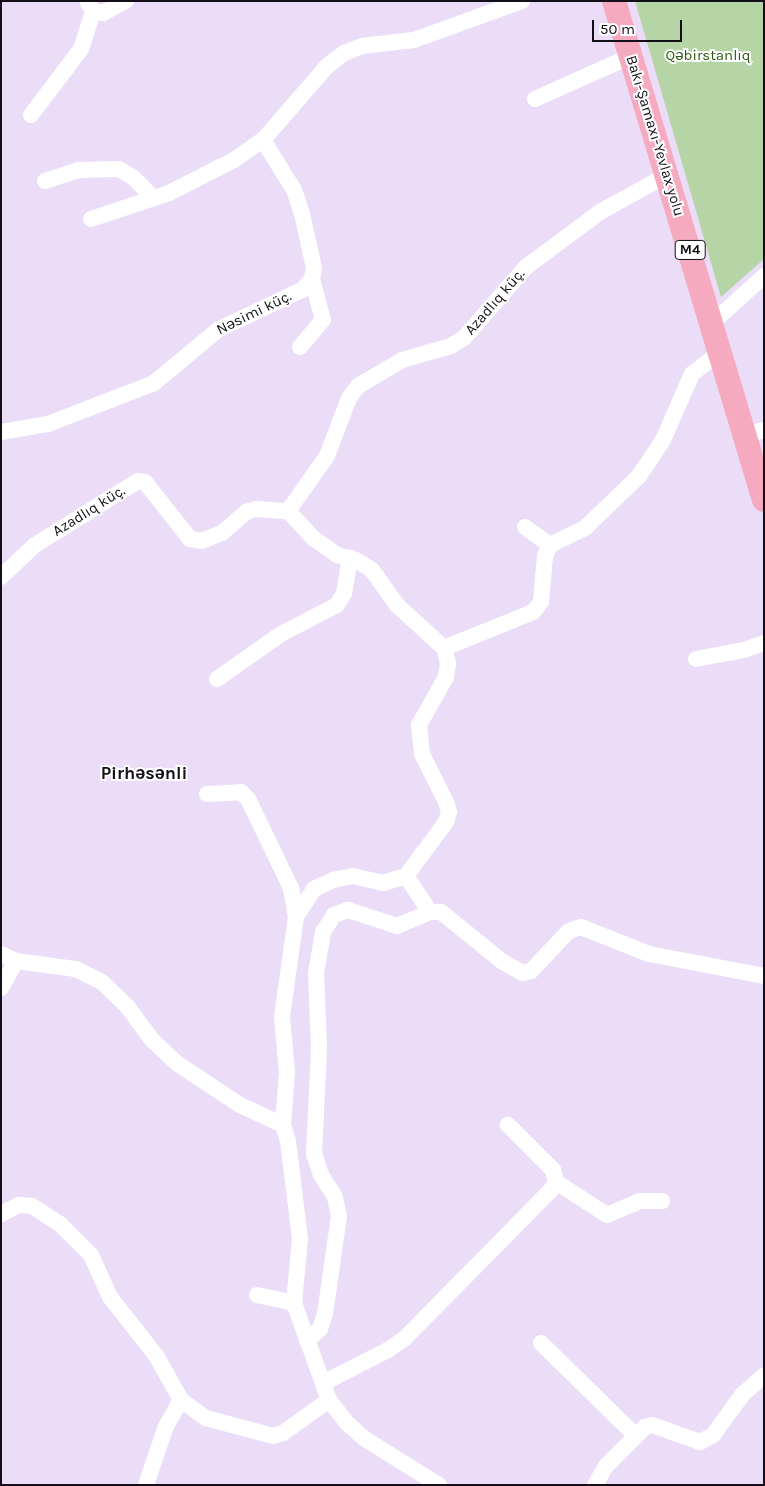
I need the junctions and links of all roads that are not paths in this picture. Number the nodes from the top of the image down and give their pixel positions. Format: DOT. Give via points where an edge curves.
graph roads {
  1 [pos="126,1"];
  2 [pos="522,1"];
  3 [pos="614,1"];
  4 [pos="90,6"];
  5 [pos="630,56"];
  6 [pos="535,99"];
  7 [pos="31,115"];
  8 [pos="263,140"];
  9 [pos="667,175"];
  10 [pos="45,181"];
  11 [pos="153,198"];
  12 [pos="91,219"];
  13 [pos="764,276"];
  14 [pos="312,280"];
  15 [pos="712,323"];
  16 [pos="300,347"];
  17 [pos="721,351"];
  18 [pos="1,432"];
  19 [pos="754,432"];
  20 [pos="762,486"];
  21 [pos="288,511"];
  22 [pos="525,527"];
  23 [pos="550,545"];
  24 [pos="350,558"];
  25 [pos="1,577"];
  26 [pos="764,643"];
  27 [pos="444,648"];
  28 [pos="696,659"];
  29 [pos="217,679"];
  30 [pos="207,794"];
  31 [pos="406,876"];
  32 [pos="430,912"];
  33 [pos="296,917"];
  34 [pos="9,957"];
  35 [pos="764,976"];
  36 [pos="1,988"];
  37 [pos="283,1125"];
  38 [pos="508,1125"];
  39 [pos="556,1182"];
  40 [pos="662,1201"];
  41 [pos="1,1214"];
  42 [pos="257,1296"];
  43 [pos="294,1303"];
  44 [pos="307,1341"];
  45 [pos="541,1343"];
  46 [pos="764,1376"];
  47 [pos="322,1383"];
  48 [pos="181,1400"];
  49 [pos="329,1400"];
  50 [pos="634,1434"];
  51 [pos="438,1484"];
  52 [pos="146,1485"];
  53 [pos="595,1485"];
  1 -- 4 [label="street" via="103,14"];
  2 -- 8 [label="street" via="414,40 362,46 344,53 327,66"];
  3 -- 5 [label="highway, Bakı-Şamaxı-Yevlax yolu / M4"];
  4 -- 7 [label="street" via="81,50"];
  5 -- 6 [label="street"];
  5 -- 9 [label="highway, Bakı-Şamaxı-Yevlax yolu / M4"];
  8 -- 11 [label="street" via="234,160"];
  8 -- 14 [label="street" via="294,190 314,268"];
  9 -- 15 [label="highway, Bakı-Şamaxı-Yevlax yolu / M4"];
  9 -- 21 [label="street, Azadlıq küç." via="600,212 526,267 464,338 451,346 402,360 358,386 349,398 327,456"];
  10 -- 11 [label="street" via="78,170 119,169 134,178"];
  11 -- 12 [label="street"];
  13 -- 15 [label="street"];
  14 -- 16 [label="street" via="323,320"];
  14 -- 18 [label="street, Nəsimi küç." via="302,290 219,329 154,383 48,424"];
  15 -- 17 [label="highway, Bakı-Şamaxı-Yevlax yolu / M4"];
  17 -- 19 [label="highway, Bakı-Şamaxı-Yevlax yolu / M4"];
  17 -- 23 [label="street" via="692,374 663,440 639,476 585,528"];
  19 -- 20 [label="highway, Bakı-Şamaxı-Yevlax yolu / M4"];
  21 -- 24 [label="street" via="313,538 337,554"];
  21 -- 25 [label="street, Azadlıq küç." via="256,509 246,512 222,533 201,541 190,539 145,482 138,481 35,545"];
  22 -- 23 [label="street"];
  23 -- 27 [label="street" via="541,602 533,612"];
  24 -- 27 [label="street" via="372,570 396,605"];
  24 -- 29 [label="street" via="344,593 337,606 282,634"];
  26 -- 28 [label="street"];
  27 -- 31 [label="street" via="448,663 446,677 419,725 419,744 449,812 446,822"];
  30 -- 33 [label="street" via="242,792 248,799 291,888"];
  31 -- 32 [label="street"];
  31 -- 33 [label="street" via="383,883 353,876 333,880 314,889"];
  32 -- 35 [label="street" via="441,912 453,919 503,962 523,973 531,971 569,932 581,927 648,954"];
  32 -- 44 [label="street" via="397,926 348,910 334,915 323,932 316,974 319,1047 314,1154 320,1175 335,1197 339,1216 325,1314 320,1329"];
  33 -- 37 [label="street" via="282,1017 287,1072"];
  34 -- 36 [label="street"];
  34 -- 37 [label="street" via="76,969 103,983 128,1006 152,1040 178,1064 240,1105"];
  37 -- 43 [label="street" via="290,1150 300,1239"];
  38 -- 39 [label="street" via="554,1170"];
  39 -- 40 [label="street" via="607,1215 640,1200"];
  39 -- 47 [label="street" via="498,1246 405,1338"];
  41 -- 48 [label="street" via="19,1206 32,1206 50,1214 91,1255 110,1297 157,1357"];
  42 -- 43 [label="street"];
  43 -- 44 [label="street"];
  44 -- 47 [label="street"];
  45 -- 50 [label="street"];
  46 -- 50 [label="street" via="743,1394 712,1435 700,1442 652,1425"];
  47 -- 49 [label="street"];
  48 -- 49 [label="street" via="206,1418 273,1436 283,1433"];
  48 -- 52 [label="street" via="166,1426"];
  49 -- 51 [label="street" via="365,1439"];
  50 -- 53 [label="street"];
}
